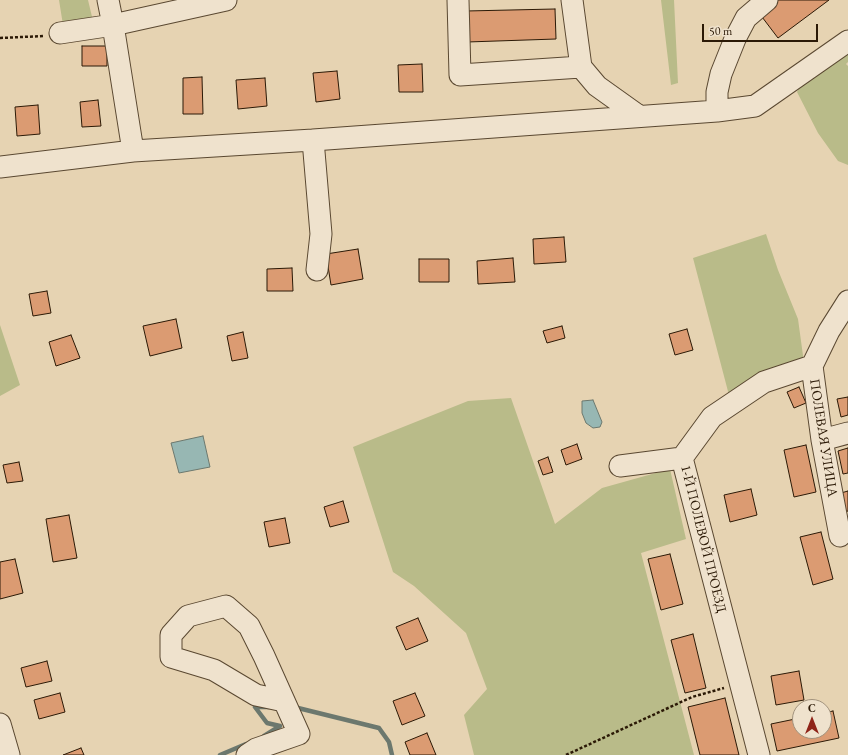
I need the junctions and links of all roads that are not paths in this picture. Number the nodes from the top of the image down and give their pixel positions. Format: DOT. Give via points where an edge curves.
graph roads {
  1 [pos="108,0"];
  2 [pos="226,0"];
  3 [pos="458,0"];
  4 [pos="572,0"];
  5 [pos="767,0"];
  6 [pos="113,25"];
  7 [pos="60,33"];
  8 [pos="848,42"];
  9 [pos="581,67"];
  10 [pos="717,111"];
  11 [pos="639,116"];
  12 [pos="313,140"];
  13 [pos="133,151"];
  14 [pos="0,167"];
  15 [pos="317,270"];
  16 [pos="848,300"];
  17 [pos="812,366"];
  18 [pos="848,433"];
  19 [pos="822,440"];
  20 [pos="682,458"];
  21 [pos="620,466"];
  22 [pos="842,529"];
  23 [pos="284,701"];
  24 [pos="0,724"];
  25 [pos="9,755"];
  26 [pos="247,755"];
  27 [pos="759,755"];
  1 -- 6 [label="street"];
  2 -- 6 [label="street"];
  3 -- 9 [label="street" via="460,75"];
  4 -- 9 [label="street"];
  5 -- 10 [label="street" via="746,18 735,39 721,74 717,92"];
  6 -- 7 [label="street"];
  6 -- 13 [label="street"];
  8 -- 10 [label="street" via="756,106"];
  9 -- 11 [label="street" via="597,86"];
  10 -- 11 [label="street"];
  11 -- 12 [label="street"];
  12 -- 13 [label="street"];
  12 -- 15 [label="street" via="321,234"];
  13 -- 14 [label="street"];
  16 -- 17 [label="street, ПОЛЕВАЯ УЛИЦА"];
  17 -- 19 [label="street, ПОЛЕВАЯ УЛИЦА"];
  17 -- 20 [label="street, 1-Й ПОЛЕВОЙ ПРОЕЗД" via="764,382 712,417"];
  18 -- 19 [label="street"];
  19 -- 22 [label="street, ПОЛЕВАЯ УЛИЦА"];
  20 -- 21 [label="street"];
  20 -- 27 [label="street, 1-Й ПОЛЕВОЙ ПРОЕЗД"];
  23 -- 23 [label="street" via="249,626 226,606 188,616 171,635 171,657 214,670 256,695"];
  23 -- 26 [label="street" via="299,734 256,749"];
  24 -- 25 [label="street"];
}
